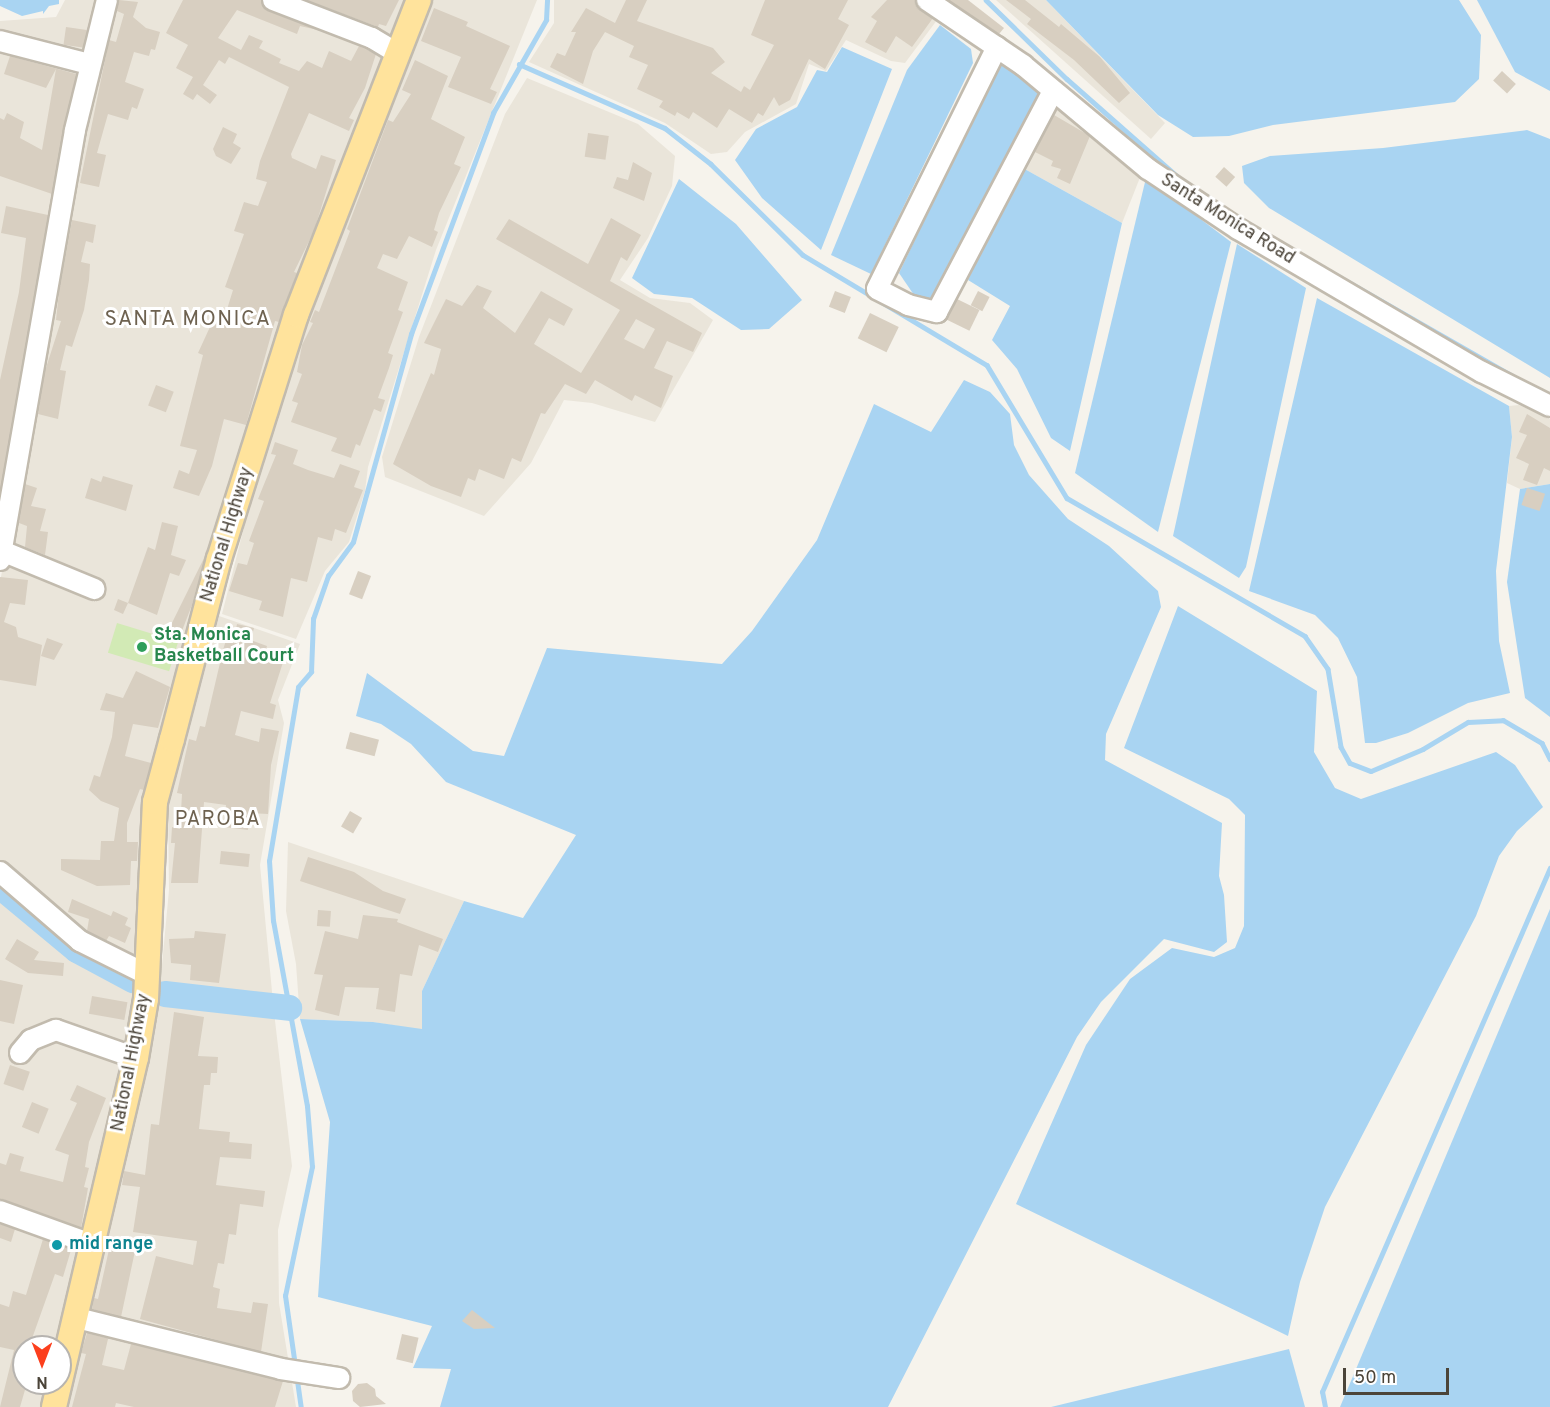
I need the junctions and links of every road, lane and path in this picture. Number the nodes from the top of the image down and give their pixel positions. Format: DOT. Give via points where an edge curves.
graph roads {
  1 [pos="107,0"];
  2 [pos="273,0"];
  3 [pos="418,0"];
  4 [pos="927,0"];
  5 [pos="0,41"];
  6 [pos="997,48"];
  7 [pos="397,53"];
  8 [pos="89,64"];
  9 [pos="1053,91"];
  10 [pos="1550,406"];
  11 [pos="1,555"];
  12 [pos="94,589"];
  13 [pos="0,872"];
  14 [pos="148,975"];
  15 [pos="20,1053"];
  16 [pos="136,1058"];
  17 [pos="0,1211"];
  18 [pos="91,1244"];
  19 [pos="77,1318"];
  20 [pos="339,1378"];
  21 [pos="54,1407"];
  1 -- 8 [label="street"];
  2 -- 7 [label="street" via="372,38"];
  3 -- 7 [label="main road, National Highway"];
  4 -- 6 [label="street, Santa Monica Road"];
  5 -- 8 [label="street"];
  6 -- 9 [label="street, Santa Monica Road"];
  6 -- 9 [label="street" via="877,289 908,305 937,312"];
  7 -- 14 [label="main road, National Highway" via="296,315 219,559 155,802"];
  8 -- 11 [label="street"];
  9 -- 10 [label="street, Santa Monica Road" via="1148,169 1264,246 1482,372"];
  11 -- 12 [label="street"];
  13 -- 14 [label="street" via="80,941"];
  14 -- 16 [label="main road, National Highway"];
  15 -- 16 [label="street" via="31,1040 56,1030"];
  16 -- 18 [label="main road, National Highway"];
  17 -- 18 [label="street"];
  18 -- 19 [label="main road, National Highway"];
  19 -- 20 [label="street" via="281,1369"];
  19 -- 21 [label="main road, National Highway"];
}
